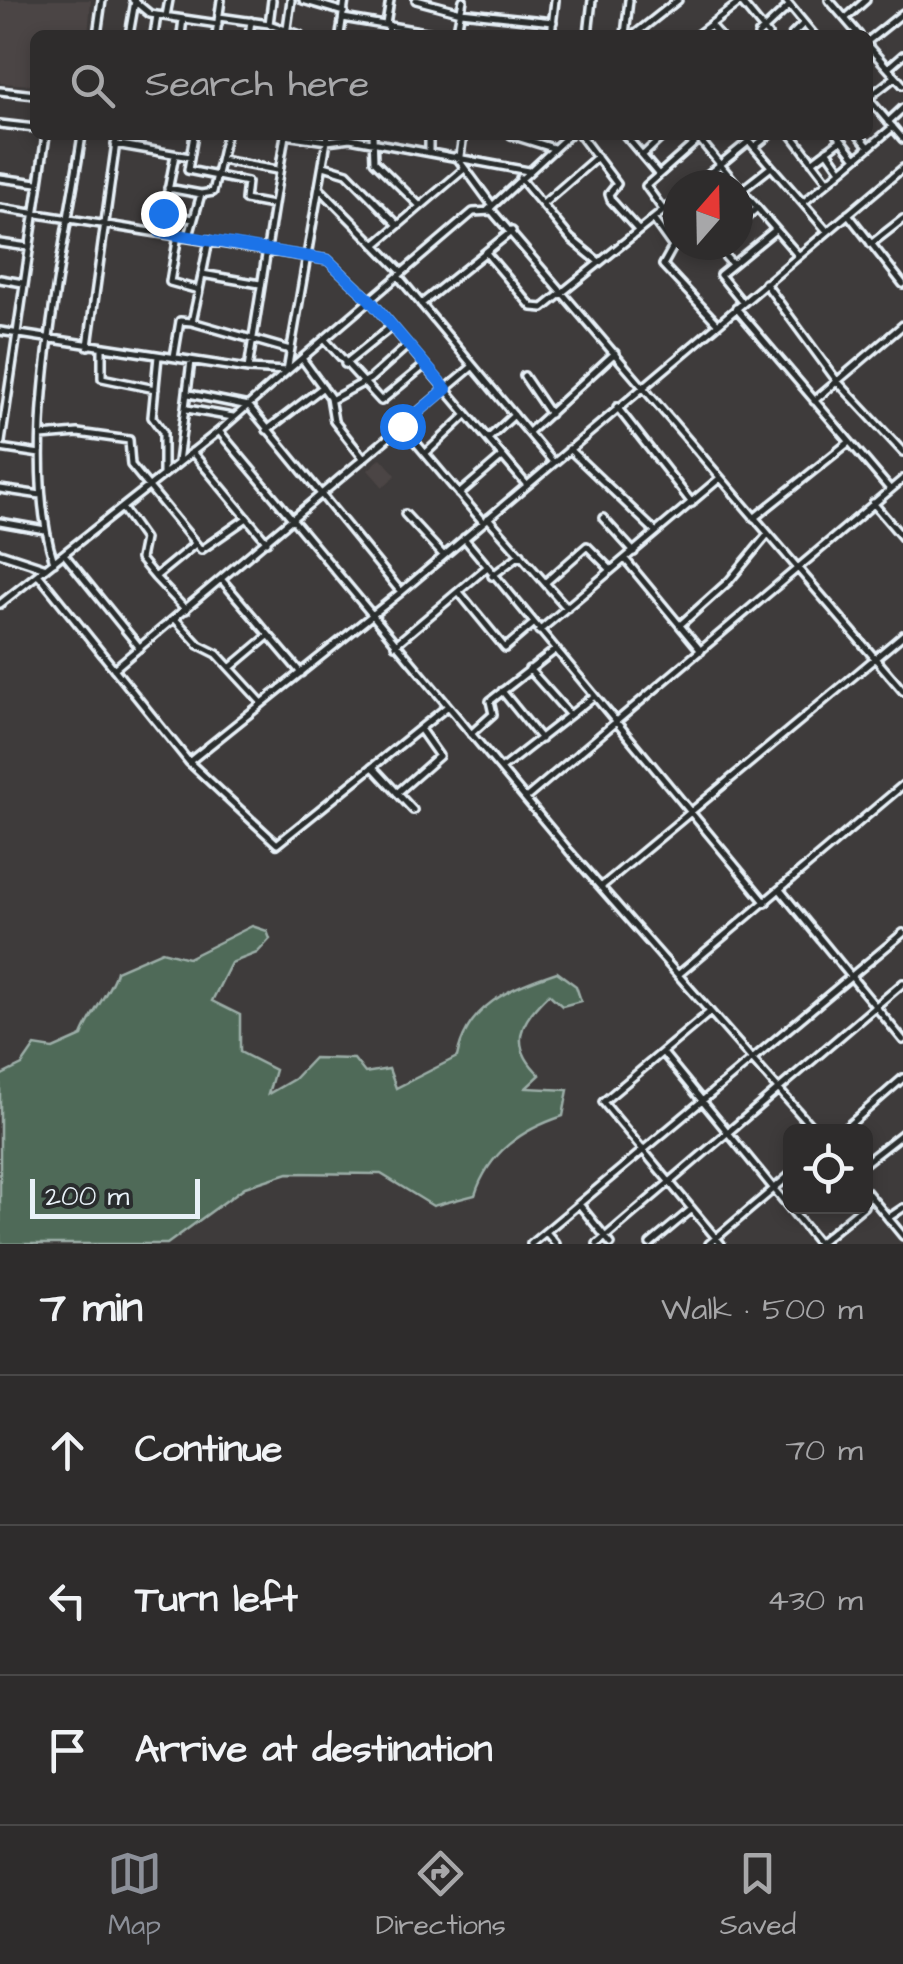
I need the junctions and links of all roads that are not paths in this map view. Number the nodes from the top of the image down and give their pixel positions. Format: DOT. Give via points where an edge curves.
graph roads {
  1 [pos="102,0"];
  2 [pos="134,0"];
  3 [pos="169,0"];
  4 [pos="221,0"];
  5 [pos="272,0"];
  6 [pos="291,0"];
  7 [pos="305,0"];
  8 [pos="345,0"];
  9 [pos="390,0"];
  10 [pos="416,0"];
  11 [pos="463,0"];
  12 [pos="555,0"];
  13 [pos="592,0"];
  14 [pos="628,0"];
  15 [pos="678,0"];
  16 [pos="828,0"];
  17 [pos="866,0"];
  18 [pos="742,1"];
  19 [pos="788,3"];
  20 [pos="461,12"];
  21 [pos="903,13"];
  22 [pos="157,15"];
  23 [pos="343,15"];
  24 [pos="166,16"];
  25 [pos="183,19"];
  26 [pos="845,19"];
  27 [pos="218,20"];
  28 [pos="252,21"];
  29 [pos="553,22"];
  30 [pos="804,22"];
  31 [pos="269,24"];
  32 [pos="388,24"];
  33 [pos="710,25"];
  34 [pos="98,30"];
  35 [pos="131,30"];
  36 [pos="155,30"];
  37 [pos="182,30"];
  38 [pos="217,30"];
  39 [pos="250,30"];
  40 [pos="280,30"];
  41 [pos="286,30"];
  42 [pos="341,30"];
  43 [pos="388,30"];
  44 [pos="418,30"];
  45 [pos="457,30"];
  46 [pos="552,30"];
  47 [pos="589,30"];
  48 [pos="625,30"];
  49 [pos="640,30"];
  50 [pos="704,30"];
  51 [pos="714,30"];
  52 [pos="761,30"];
  53 [pos="766,30"];
  54 [pos="797,30"];
  55 [pos="810,30"];
  56 [pos="855,30"];
  57 [pos="873,40"];
  58 [pos="873,50"];
  59 [pos="903,55"];
  60 [pos="888,68"];
  61 [pos="895,77"];
  62 [pos="903,85"];
  63 [pos="0,91"];
  64 [pos="30,94"];
  65 [pos="873,94"];
  66 [pos="873,104"];
  67 [pos="903,108"];
  68 [pos="0,124"];
  69 [pos="890,125"];
  70 [pos="30,127"];
  71 [pos="903,139"];
  72 [pos="45,140"];
  73 [pos="81,140"];
  74 [pos="115,140"];
  75 [pos="193,140"];
  76 [pos="225,140"];
  77 [pos="284,140"];
  78 [pos="327,140"];
  79 [pos="372,140"];
  80 [pos="382,140"];
  81 [pos="429,140"];
  82 [pos="462,140"];
  83 [pos="541,140"];
  84 [pos="563,140"];
  85 [pos="584,140"];
  86 [pos="630,140"];
  87 [pos="658,140"];
  88 [pos="695,140"];
  89 [pos="700,140"];
  90 [pos="796,140"];
  91 [pos="837,140"];
  92 [pos="842,140"];
  93 [pos="864,140"];
  94 [pos="749,141"];
  95 [pos="115,144"];
  96 [pos="869,147"];
  97 [pos="553,148"];
  98 [pos="429,150"];
  99 [pos="827,150"];
  100 [pos="642,154"];
  101 [pos="176,155"];
  102 [pos="458,156"];
  103 [pos="190,157"];
  104 [pos="597,157"];
  105 [pos="856,158"];
  106 [pos="221,160"];
  107 [pos="812,162"];
  108 [pos="720,164"];
  109 [pos="323,166"];
  110 [pos="771,166"];
  111 [pos="903,168"];
  112 [pos="278,170"];
  113 [pos="463,170"];
  114 [pos="528,170"];
  115 [pos="713,170"];
  116 [pos="725,170"];
  117 [pos="841,170"];
  118 [pos="658,174"];
  119 [pos="217,176"];
  120 [pos="0,178"];
  121 [pos="520,178"];
  122 [pos="753,179"];
  123 [pos="828,182"];
  124 [pos="38,183"];
  125 [pos="168,188"];
  126 [pos="320,190"];
  127 [pos="201,194"];
  128 [pos="803,203"];
  129 [pos="543,204"];
  130 [pos="272,205"];
  131 [pos="753,205"];
  132 [pos="420,206"];
  133 [pos="0,208"];
  134 [pos="490,208"];
  135 [pos="663,209"];
  136 [pos="756,209"];
  137 [pos="663,211"];
  138 [pos="753,212"];
  139 [pos="33,213"];
  140 [pos="163,213"];
  141 [pos="848,214"];
  142 [pos="70,218"];
  143 [pos="193,219"];
  144 [pos="903,219"];
  145 [pos="653,220"];
  146 [pos="104,223"];
  147 [pos="398,224"];
  148 [pos="513,230"];
  149 [pos="775,230"];
  150 [pos="827,231"];
  151 [pos="160,232"];
  152 [pos="638,232"];
  153 [pos="178,235"];
  154 [pos="189,236"];
  155 [pos="209,240"];
  156 [pos="0,243"];
  157 [pos="871,244"];
  158 [pos="375,245"];
  159 [pos="28,248"];
  160 [pos="265,250"];
  161 [pos="488,254"];
  162 [pos="798,255"];
  163 [pos="309,257"];
  164 [pos="728,260"];
  165 [pos="600,263"];
  166 [pos="732,264"];
  167 [pos="202,274"];
  168 [pos="400,274"];
  169 [pos="900,274"];
  170 [pos="0,279"];
  171 [pos="765,283"];
  172 [pos="23,284"];
  173 [pos="260,284"];
  174 [pos="903,284"];
  175 [pos="200,290"];
  176 [pos="564,293"];
  177 [pos="370,300"];
  178 [pos="742,302"];
  179 [pos="421,304"];
  180 [pos="736,308"];
  181 [pos="192,322"];
  182 [pos="717,323"];
  183 [pos="903,325"];
  184 [pos="392,326"];
  185 [pos="0,332"];
  186 [pos="16,334"];
  187 [pos="52,339"];
  188 [pos="252,339"];
  189 [pos="326,341"];
  190 [pos="408,345"];
  191 [pos="88,346"];
  192 [pos="102,347"];
  193 [pos="291,350"];
  194 [pos="615,353"];
  195 [pos="158,356"];
  196 [pos="173,358"];
  197 [pos="303,360"];
  198 [pos="191,361"];
  199 [pos="346,364"];
  200 [pos="425,364"];
  201 [pos="472,366"];
  202 [pos="248,369"];
  203 [pos="286,371"];
  204 [pos="524,376"];
  205 [pos="838,381"];
  206 [pos="362,383"];
  207 [pos="642,386"];
  208 [pos="323,387"];
  209 [pos="155,389"];
  210 [pos="446,389"];
  211 [pos="189,394"];
  212 [pos="331,400"];
  213 [pos="813,402"];
  214 [pos="249,406"];
  215 [pos="616,408"];
  216 [pos="187,409"];
  217 [pos="550,414"];
  218 [pos="514,415"];
  219 [pos="465,416"];
  220 [pos="235,417"];
  221 [pos="402,426"];
  222 [pos="267,430"];
  223 [pos="219,431"];
  224 [pos="528,433"];
  225 [pos="41,436"];
  226 [pos="488,439"];
  227 [pos="848,443"];
  228 [pos="0,448"];
  229 [pos="569,449"];
  230 [pos="192,452"];
  231 [pos="903,452"];
  232 [pos="426,453"];
  233 [pos="40,454"];
  234 [pos="502,457"];
  235 [pos="364,459"];
  236 [pos="553,462"];
  237 [pos="178,464"];
  238 [pos="163,476"];
  239 [pos="720,478"];
  240 [pos="903,479"];
  241 [pos="527,484"];
  242 [pos="148,487"];
  243 [pos="0,490"];
  244 [pos="890,490"];
  245 [pos="41,494"];
  246 [pos="459,494"];
  247 [pos="320,497"];
  248 [pos="692,503"];
  249 [pos="873,504"];
  250 [pos="122,508"];
  251 [pos="405,514"];
  252 [pos="247,518"];
  253 [pos="603,518"];
  254 [pos="754,518"];
  255 [pos="486,520"];
  256 [pos="293,521"];
  257 [pos="0,522"];
  258 [pos="45,530"];
  259 [pos="656,533"];
  260 [pos="768,534"];
  261 [pos="464,538"];
  262 [pos="903,538"];
  263 [pos="268,542"];
  264 [pos="194,544"];
  265 [pos="634,552"];
  266 [pos="0,553"];
  267 [pos="64,554"];
  268 [pos="521,554"];
  269 [pos="444,556"];
  270 [pos="625,559"];
  271 [pos="54,562"];
  272 [pos="46,568"];
  273 [pos="486,568"];
  274 [pos="797,568"];
  275 [pos="611,570"];
  276 [pos="38,574"];
  277 [pos="492,576"];
  278 [pos="155,577"];
  279 [pos="222,580"];
  280 [pos="546,582"];
  281 [pos="401,592"];
  282 [pos="460,592"];
  283 [pos="0,604"];
  284 [pos="567,608"];
  285 [pos="186,610"];
  286 [pos="370,616"];
  287 [pos="175,620"];
  288 [pos="533,624"];
  289 [pos="680,626"];
  290 [pos="539,631"];
  291 [pos="903,635"];
  292 [pos="268,636"];
  293 [pos="395,645"];
  294 [pos="140,648"];
  295 [pos="555,650"];
  296 [pos="701,650"];
  297 [pos="874,659"];
  298 [pos="230,668"];
  299 [pos="529,669"];
  300 [pos="114,670"];
  301 [pos="301,673"];
  302 [pos="502,691"];
  303 [pos="903,691"];
  304 [pos="594,696"];
  305 [pos="262,704"];
  306 [pos="448,706"];
  307 [pos="570,716"];
  308 [pos="616,722"];
  309 [pos="420,728"];
  310 [pos="471,734"];
  311 [pos="540,739"];
  312 [pos="189,762"];
  313 [pos="373,767"];
  314 [pos="501,770"];
  315 [pos="903,785"];
  316 [pos="396,792"];
  317 [pos="526,798"];
  318 [pos="413,810"];
  319 [pos="690,813"];
  320 [pos="601,887"];
  321 [pos="781,891"];
  322 [pos="766,904"];
  323 [pos="903,933"];
  324 [pos="679,974"];
  325 [pos="850,977"];
  326 [pos="903,983"];
  327 [pos="875,1006"];
  328 [pos="710,1012"];
  329 [pos="903,1040"];
  330 [pos="663,1053"];
  331 [pos="752,1061"];
  332 [pos="903,1078"];
  333 [pos="776,1089"];
  334 [pos="703,1100"];
  335 [pos="809,1124"];
  336 [pos="851,1124"];
  337 [pos="728,1132"];
  338 [pos="903,1133"];
  339 [pos="643,1150"];
  340 [pos="873,1157"];
  341 [pos="783,1180"];
  342 [pos="670,1182"];
  343 [pos="773,1189"];
  344 [pos="873,1200"];
  345 [pos="578,1204"];
  346 [pos="903,1208"];
  347 [pos="692,1209"];
  348 [pos="855,1214"];
  349 [pos="888,1218"];
  350 [pos="546,1232"];
  351 [pos="903,1236"];
  352 [pos="606,1237"];
  353 [pos="718,1241"];
  354 [pos="531,1244"];
  355 [pos="556,1244"];
  356 [pos="597,1244"];
  357 [pos="611,1244"];
  358 [pos="650,1244"];
  359 [pos="709,1244"];
  360 [pos="819,1244"];
  1 -- 34 [label="street"];
  2 -- 22 [label="street"];
  2 -- 35 [label="street"];
  3 -- 24 [label="street"];
  4 -- 27 [label="street"];
  5 -- 31 [label="street"];
  6 -- 41 [label="street"];
  7 -- 23 [label="street"];
  8 -- 23 [label="street"];
  9 -- 32 [label="street"];
  10 -- 20 [label="street"];
  11 -- 20 [label="street"];
  12 -- 29 [label="street"];
  13 -- 47 [label="street"];
  14 -- 48 [label="street"];
  15 -- 49 [label="street"];
  16 -- 26 [label="street"];
  17 -- 26 [label="street"];
  18 -- 33 [label="street"];
  18 -- 52 [label="street"];
  19 -- 30 [label="street"];
  19 -- 53 [label="street"];
  20 -- 29 [label="street"];
  20 -- 45 [label="street"];
  21 -- 57 [label="street"];
  22 -- 24 [label="street"];
  22 -- 36 [label="street"];
  23 -- 32 [label="street"];
  23 -- 42 [label="street"];
  24 -- 25 [label="street"];
  25 -- 27 [label="street"];
  25 -- 37 [label="street"];
  26 -- 56 [label="street"];
  27 -- 28 [label="street"];
  27 -- 38 [label="street"];
  28 -- 31 [label="street"];
  28 -- 39 [label="street"];
  29 -- 46 [label="street"];
  30 -- 54 [label="street"];
  30 -- 55 [label="street"];
  31 -- 40 [label="street"];
  32 -- 43 [label="street"];
  32 -- 44 [label="street"];
  33 -- 50 [label="street"];
  33 -- 51 [label="street"];
  58 -- 60 [label="street"];
  59 -- 60 [label="street"];
  60 -- 61 [label="street"];
  61 -- 62 [label="street"];
  61 -- 65 [label="street"];
  63 -- 64 [label="street"];
  66 -- 69 [label="street"];
  67 -- 69 [label="street"];
  68 -- 70 [label="street"];
  69 -- 71 [label="street"];
  69 -- 96 [label="street"];
  72 -- 124 [label="street"];
  73 -- 142 [label="street"];
  74 -- 95 [label="street"];
  75 -- 103 [label="street"];
  76 -- 106 [label="street"];
  77 -- 112 [label="street"];
  78 -- 109 [label="street"];
  79 -- 132 [label="street" via="374,162"];
  80 -- 98 [label="street"];
  81 -- 98 [label="street"];
  82 -- 102 [label="street"];
  83 -- 97 [label="street"];
  84 -- 97 [label="street"];
  85 -- 104 [label="street"];
  86 -- 100 [label="street"];
  87 -- 100 [label="street"];
  88 -- 118 [label="street"];
  89 -- 108 [label="street"];
  90 -- 107 [label="street"];
  91 -- 99 [label="street"];
  92 -- 105 [label="street"];
  93 -- 96 [label="street"];
  94 -- 108 [label="street"];
  94 -- 110 [label="street"];
  95 -- 101 [label="street"];
  95 -- 146 [label="street"];
  96 -- 105 [label="street"];
  97 -- 114 [label="street"];
  98 -- 102 [label="street"];
  99 -- 107 [label="street"];
  99 -- 117 [label="street"];
  100 -- 118 [label="street"];
  101 -- 103 [label="street"];
  101 -- 125 [label="street"];
  102 -- 113 [label="street"];
  102 -- 114 [label="street"];
  103 -- 119 [label="street" via="188,170"];
  104 -- 129 [label="street"];
  104 -- 152 [label="street" via="617,184 610,200"];
  105 -- 117 [label="street"];
  106 -- 112 [label="street"];
  106 -- 119 [label="street"];
  107 -- 123 [label="street"];
  108 -- 115 [label="street"];
  108 -- 116 [label="street"];
  109 -- 126 [label="street"];
  109 -- 147 [label="street" via="347,173"];
  110 -- 122 [label="street"];
  110 -- 128 [label="street"];
  111 -- 141 [label="street"];
  112 -- 130 [label="street"];
  113 -- 132 [label="street"];
  113 -- 134 [label="street"];
  114 -- 121 [label="street"];
  117 -- 123 [label="street"];
  118 -- 135 [label="street" via="644,189"];
  119 -- 127 [label="street" via="213,192"];
  119 -- 130 [label="street" via="247,182 245,200"];
  120 -- 124 [label="street"];
  121 -- 129 [label="street"];
  121 -- 134 [label="street"];
  123 -- 128 [label="street"];
  124 -- 139 [label="street"];
  125 -- 127 [label="street"];
  125 -- 140 [label="street"];
  126 -- 158 [label="street"];
  126 -- 163 [label="street"];
  127 -- 143 [label="street"];
  128 -- 150 [label="street"];
  129 -- 165 [label="street"];
  130 -- 160 [label="street"];
  131 -- 136 [label="street"];
  132 -- 147 [label="street"];
  133 -- 139 [label="street"];
  134 -- 148 [label="street"];
  134 -- 168 [label="street" via="472,212"];
  136 -- 138 [label="street"];
  136 -- 149 [label="street"];
  137 -- 145 [label="street"];
  139 -- 142 [label="street"];
  139 -- 159 [label="street"];
  140 -- 143 [label="street"];
  140 -- 151 [label="street"];
  141 -- 150 [label="street"];
  141 -- 157 [label="street"];
  142 -- 146 [label="street"];
  142 -- 187 [label="street"];
  143 -- 154 [label="street"];
  144 -- 157 [label="street"];
  145 -- 152 [label="street"];
  145 -- 182 [label="street" via="673,246 663,264"];
  146 -- 151 [label="street"];
  146 -- 191 [label="street"];
  147 -- 158 [label="street"];
  148 -- 161 [label="street"];
  148 -- 176 [label="street"];
  149 -- 162 [label="street"];
  149 -- 166 [label="street"];
  150 -- 162 [label="street"];
  151 -- 153 [label="street"];
  152 -- 165 [label="street"];
  153 -- 154 [label="street"];
  153 -- 175 [label="street" via="170,282"];
  154 -- 155 [label="street"];
  155 -- 160 [label="street"];
  155 -- 167 [label="street"];
  156 -- 159 [label="street"];
  157 -- 169 [label="street"];
  158 -- 168 [label="street"];
  159 -- 172 [label="street"];
  160 -- 163 [label="street"];
  160 -- 173 [label="street"];
  161 -- 176 [label="street" via="532,307"];
  161 -- 179 [label="street"];
  162 -- 171 [label="street"];
  163 -- 177 [label="street" via="333,263"];
  163 -- 193 [label="street"];
  164 -- 166 [label="street"];
  165 -- 176 [label="street"];
  166 -- 178 [label="street" via="720,275"];
  167 -- 173 [label="street"];
  167 -- 175 [label="street"];
  168 -- 177 [label="street"];
  168 -- 179 [label="street"];
  169 -- 174 [label="street"];
  170 -- 172 [label="street"];
  171 -- 178 [label="street"];
  171 -- 205 [label="street"];
  172 -- 186 [label="street"];
  173 -- 188 [label="street"];
  175 -- 181 [label="street"];
  176 -- 194 [label="street"];
  177 -- 184 [label="street"];
  177 -- 189 [label="street"];
  178 -- 180 [label="street"];
  179 -- 201 [label="street"];
  180 -- 182 [label="street"];
  180 -- 213 [label="street"];
  181 -- 188 [label="street"];
  181 -- 196 [label="street" via="180,321"];
  182 -- 207 [label="street"];
  183 -- 205 [label="street"];
  184 -- 190 [label="street"];
  184 -- 199 [label="street"];
  185 -- 186 [label="street"];
  186 -- 187 [label="street"];
  186 -- 228 [label="street"];
  187 -- 191 [label="street"];
  187 -- 225 [label="street"];
  188 -- 193 [label="street"];
  188 -- 202 [label="street"];
  189 -- 197 [label="street"];
  189 -- 199 [label="street"];
  190 -- 200 [label="street"];
  190 -- 206 [label="street"];
  191 -- 192 [label="street"];
  192 -- 195 [label="street"];
  192 -- 209 [label="street" via="102,378"];
  193 -- 203 [label="street"];
  194 -- 207 [label="street"];
  194 -- 217 [label="street"];
  195 -- 196 [label="street"];
  195 -- 209 [label="street"];
  196 -- 198 [label="street"];
  197 -- 203 [label="street"];
  197 -- 208 [label="street"];
  198 -- 202 [label="street"];
  198 -- 211 [label="street"];
  199 -- 206 [label="street"];
  200 -- 206 [label="street" via="381,401"];
  200 -- 210 [label="street"];
  201 -- 210 [label="street"];
  201 -- 218 [label="street"];
  202 -- 203 [label="street"];
  203 -- 214 [label="street"];
  204 -- 217 [label="street"];
  205 -- 213 [label="street"];
  205 -- 231 [label="street"];
  206 -- 212 [label="street"];
  207 -- 215 [label="street"];
  207 -- 239 [label="street"];
  208 -- 212 [label="street"];
  208 -- 222 [label="street"];
  209 -- 238 [label="street" via="152,418 163,432"];
  210 -- 219 [label="street"];
  210 -- 221 [label="street"];
  211 -- 214 [label="street"];
  211 -- 216 [label="street"];
  212 -- 235 [label="street" via="334,421"];
  213 -- 227 [label="street"];
  214 -- 220 [label="street"];
  214 -- 222 [label="street"];
  215 -- 229 [label="street"];
  215 -- 248 [label="street"];
  216 -- 220 [label="street"];
  216 -- 237 [label="street"];
  217 -- 224 [label="street"];
  218 -- 224 [label="street"];
  218 -- 226 [label="street"];
  219 -- 226 [label="street"];
  219 -- 232 [label="street"];
  220 -- 223 [label="street"];
  221 -- 232 [label="street"];
  221 -- 235 [label="street"];
  222 -- 247 [label="street"];
  223 -- 230 [label="street"];
  223 -- 256 [label="street"];
  224 -- 236 [label="street"];
  225 -- 233 [label="street"];
  225 -- 242 [label="street" via="127,439 131,464"];
  226 -- 234 [label="street"];
  227 -- 244 [label="street"];
  227 -- 254 [label="street"];
  228 -- 233 [label="street"];
  229 -- 236 [label="street"];
  229 -- 259 [label="street"];
  230 -- 237 [label="street"];
  230 -- 252 [label="street"];
  232 -- 246 [label="street"];
  233 -- 245 [label="street"];
  234 -- 241 [label="street"];
  234 -- 246 [label="street"];
  235 -- 247 [label="street"];
  236 -- 241 [label="street"];
  237 -- 238 [label="street"];
  238 -- 242 [label="street"];
  239 -- 248 [label="street"];
  239 -- 254 [label="street"];
  240 -- 244 [label="street"];
  241 -- 255 [label="street"];
  242 -- 250 [label="street"];
  242 -- 264 [label="street"];
  243 -- 245 [label="street"];
  244 -- 249 [label="street"];
  245 -- 258 [label="street"];
  246 -- 255 [label="street"];
  247 -- 256 [label="street"];
  247 -- 281 [label="street"];
  248 -- 259 [label="street"];
  249 -- 262 [label="street"];
  249 -- 274 [label="street"];
  250 -- 267 [label="street"];
  250 -- 278 [label="street" via="144,539 140,559"];
  251 -- 269 [label="street"];
  252 -- 263 [label="street"];
  252 -- 264 [label="street" via="206,550"];
  253 -- 265 [label="street"];
  254 -- 260 [label="street"];
  255 -- 261 [label="street"];
  255 -- 268 [label="street"];
  256 -- 263 [label="street"];
  256 -- 286 [label="street"];
  257 -- 258 [label="street"];
  258 -- 271 [label="street"];
  259 -- 265 [label="street"];
  260 -- 274 [label="street"];
  260 -- 289 [label="street"];
  261 -- 269 [label="street"];
  261 -- 273 [label="street"];
  263 -- 279 [label="street"];
  264 -- 278 [label="street"];
  265 -- 270 [label="street"];
  266 -- 272 [label="street"];
  267 -- 271 [label="street"];
  267 -- 294 [label="street"];
  268 -- 277 [label="street"];
  268 -- 280 [label="street"];
  269 -- 281 [label="street"];
  270 -- 275 [label="street"];
  270 -- 289 [label="street"];
  271 -- 272 [label="street"];
  272 -- 276 [label="street"];
  273 -- 277 [label="street"];
  273 -- 282 [label="street"];
  274 -- 296 [label="street"];
  274 -- 297 [label="street"];
  275 -- 280 [label="street" via="588,546"];
  275 -- 284 [label="street"];
  276 -- 283 [label="street"];
  276 -- 300 [label="street"];
  277 -- 288 [label="street"];
  278 -- 285 [label="street"];
  279 -- 285 [label="street"];
  279 -- 292 [label="street"];
  280 -- 284 [label="street"];
  281 -- 286 [label="street"];
  282 -- 288 [label="street" via="504,648"];
  282 -- 293 [label="street"];
  284 -- 290 [label="street"];
  285 -- 287 [label="street"];
  286 -- 293 [label="street"];
  286 -- 301 [label="street"];
  287 -- 294 [label="street"];
  287 -- 298 [label="street"];
  288 -- 290 [label="street"];
  289 -- 296 [label="street"];
  290 -- 295 [label="street"];
  291 -- 297 [label="street"];
  292 -- 298 [label="street"];
  292 -- 301 [label="street"];
  293 -- 306 [label="street"];
  294 -- 300 [label="street"];
  295 -- 299 [label="street"];
  295 -- 304 [label="street"];
  296 -- 308 [label="street"];
  297 -- 303 [label="street"];
  297 -- 319 [label="street"];
  298 -- 305 [label="street"];
  299 -- 302 [label="street"];
  299 -- 307 [label="street"];
  300 -- 312 [label="street"];
  301 -- 305 [label="street"];
  302 -- 310 [label="street" via="490,701 492,714"];
  302 -- 311 [label="street"];
  304 -- 307 [label="street"];
  304 -- 308 [label="street"];
  305 -- 312 [label="street"];
  306 -- 309 [label="street"];
  306 -- 310 [label="street"];
  307 -- 311 [label="street"];
  308 -- 317 [label="street"];
  308 -- 319 [label="street"];
  309 -- 313 [label="street"];
  309 -- 316 [label="street" via="439,756"];
  310 -- 314 [label="street"];
  311 -- 314 [label="street"];
  312 -- 313 [label="street" via="275,844"];
  313 -- 316 [label="street"];
  314 -- 317 [label="street"];
  315 -- 321 [label="street"];
  316 -- 318 [label="street"];
  317 -- 320 [label="street"];
  319 -- 320 [label="street"];
  319 -- 322 [label="street"];
  320 -- 324 [label="street"];
  321 -- 322 [label="street"];
  321 -- 325 [label="street"];
  322 -- 324 [label="street"];
  323 -- 325 [label="street"];
  324 -- 328 [label="street"];
  325 -- 327 [label="street"];
  325 -- 331 [label="street"];
  326 -- 327 [label="street"];
  327 -- 329 [label="street"];
  327 -- 333 [label="street"];
  328 -- 330 [label="street"];
  328 -- 331 [label="street"];
  330 -- 334 [label="street"];
  330 -- 339 [label="street" via="603,1102"];
  331 -- 333 [label="street"];
  331 -- 334 [label="street"];
  332 -- 336 [label="street"];
  333 -- 335 [label="street"];
  333 -- 337 [label="street"];
  334 -- 337 [label="street"];
  334 -- 339 [label="street"];
  337 -- 342 [label="street"];
  337 -- 343 [label="street"];
  338 -- 340 [label="street"];
  339 -- 342 [label="street"];
  339 -- 345 [label="street"];
  341 -- 343 [label="street"];
  342 -- 347 [label="street"];
  342 -- 352 [label="street"];
  343 -- 353 [label="street"];
  343 -- 360 [label="street"];
  344 -- 349 [label="street"];
  345 -- 350 [label="street"];
  345 -- 352 [label="street"];
  346 -- 349 [label="street"];
  347 -- 353 [label="street"];
  347 -- 358 [label="street"];
  348 -- 360 [label="street"];
  349 -- 351 [label="street"];
  350 -- 354 [label="street"];
  350 -- 355 [label="street"];
  352 -- 356 [label="street"];
  352 -- 357 [label="street"];
  353 -- 359 [label="street"];
}
